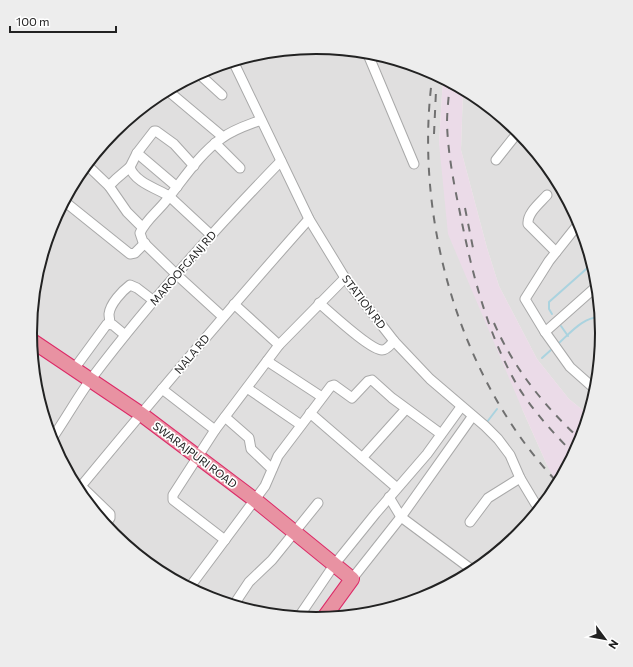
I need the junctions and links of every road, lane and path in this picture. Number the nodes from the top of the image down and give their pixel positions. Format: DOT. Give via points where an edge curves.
graph roads {
  1 [pos="370,59"];
  2 [pos="236,66"];
  3 [pos="203,78"];
  4 [pos="172,94"];
  5 [pos="222,96"];
  6 [pos="261,120"];
  7 [pos="514,136"];
  8 [pos="223,137"];
  9 [pos="215,143"];
  10 [pos="137,153"];
  11 [pos="496,160"];
  12 [pos="281,161"];
  13 [pos="414,164"];
  14 [pos="194,166"];
  15 [pos="130,167"];
  16 [pos="91,168"];
  17 [pos="240,168"];
  18 [pos="109,186"];
  19 [pos="176,187"];
  20 [pos="546,195"];
  21 [pos="170,196"];
  22 [pos="69,205"];
  23 [pos="310,219"];
  24 [pos="142,227"];
  25 [pos="575,228"];
  26 [pos="211,235"];
  27 [pos="144,243"];
  28 [pos="556,252"];
  29 [pos="177,275"];
  30 [pos="345,278"];
  31 [pos="593,290"];
  32 [pos="154,301"];
  33 [pos="320,303"];
  34 [pos="234,304"];
  35 [pos="223,317"];
  36 [pos="110,324"];
  37 [pos="545,332"];
  38 [pos="125,335"];
  39 [pos="394,341"];
  40 [pos="38,344"];
  41 [pos="279,345"];
  42 [pos="267,361"];
  43 [pos="74,369"];
  44 [pos="90,381"];
  45 [pos="591,386"];
  46 [pos="247,388"];
  47 [pos="162,389"];
  48 [pos="322,397"];
  49 [pos="461,407"];
  50 [pos="406,409"];
  51 [pos="310,413"];
  52 [pos="141,414"];
  53 [pos="225,417"];
  54 [pos="472,417"];
  55 [pos="301,425"];
  56 [pos="215,430"];
  57 [pos="56,433"];
  58 [pos="441,434"];
  59 [pos="197,457"];
  60 [pos="362,458"];
  61 [pos="272,469"];
  62 [pos="520,478"];
  63 [pos="82,485"];
  64 [pos="397,488"];
  65 [pos="90,497"];
  66 [pos="389,497"];
  67 [pos="254,500"];
  68 [pos="318,504"];
  69 [pos="537,505"];
  70 [pos="401,517"];
  71 [pos="108,520"];
  72 [pos="470,522"];
  73 [pos="294,532"];
  74 [pos="225,540"];
  75 [pos="334,565"];
  76 [pos="469,568"];
  77 [pos="352,579"];
  78 [pos="192,584"];
  79 [pos="236,601"];
  80 [pos="302,612"];
  81 [pos="328,612"];
  1 -- 13 [label="street"];
  2 -- 6 [label="street, STATION RD"];
  3 -- 5 [label="street"];
  4 -- 8 [label="street"];
  6 -- 8 [label="street"];
  6 -- 12 [label="street, STATION RD"];
  7 -- 11 [label="street"];
  8 -- 9 [label="street"];
  9 -- 14 [label="street"];
  9 -- 17 [label="street"];
  10 -- 14 [label="street" via="151,132 156,131 174,144"];
  10 -- 15 [label="street"];
  10 -- 19 [label="street"];
  12 -- 23 [label="street, STATION RD"];
  12 -- 26 [label="street, MAROOFGANJ RD"];
  14 -- 19 [label="street"];
  15 -- 18 [label="street"];
  15 -- 21 [label="street" via="133,173 150,187"];
  16 -- 18 [label="street"];
  18 -- 24 [label="street" via="127,212"];
  19 -- 21 [label="street"];
  20 -- 28 [label="street" via="529,215 528,224"];
  21 -- 24 [label="street"];
  21 -- 26 [label="street"];
  22 -- 27 [label="street" via="130,254 135,253"];
  23 -- 30 [label="street, STATION RD"];
  23 -- 34 [label="street, NALA RD"];
  24 -- 27 [label="street" via="140,233"];
  25 -- 28 [label="street"];
  26 -- 29 [label="street, MAROOFGANJ RD"];
  27 -- 29 [label="street"];
  28 -- 37 [label="street" via="525,299"];
  29 -- 32 [label="street, MAROOFGANJ RD"];
  29 -- 35 [label="street"];
  30 -- 33 [label="street"];
  30 -- 39 [label="street, STATION RD"];
  31 -- 37 [label="street"];
  32 -- 36 [label="street" via="130,285 111,309"];
  32 -- 38 [label="street, MAROOFGANJ RD"];
  33 -- 39 [label="street" via="355,334 378,349 383,350"];
  33 -- 41 [label="street"];
  34 -- 35 [label="street, NALA RD"];
  34 -- 41 [label="street"];
  35 -- 47 [label="street, NALA RD"];
  36 -- 38 [label="street"];
  36 -- 43 [label="street" via="105,326"];
  37 -- 45 [label="street" via="570,367"];
  38 -- 44 [label="street, MAROOFGANJ RD"];
  39 -- 49 [label="street, STATION RD"];
  40 -- 43 [label="highway, SWARAJPURI ROAD"];
  41 -- 42 [label="street"];
  42 -- 46 [label="street"];
  42 -- 48 [label="street"];
  43 -- 44 [label="highway, SWARAJPURI ROAD"];
  44 -- 52 [label="highway, SWARAJPURI ROAD"];
  44 -- 57 [label="street, MAROOFGANJ RD"];
  46 -- 53 [label="street"];
  46 -- 55 [label="street"];
  47 -- 52 [label="street, NALA RD"];
  47 -- 56 [label="street"];
  48 -- 50 [label="street" via="332,385 352,398 369,380"];
  48 -- 51 [label="street"];
  49 -- 54 [label="street, STATION RD"];
  49 -- 58 [label="street"];
  50 -- 58 [label="street"];
  50 -- 60 [label="street"];
  51 -- 55 [label="street"];
  51 -- 60 [label="street"];
  52 -- 59 [label="highway, SWARAJPURI ROAD"];
  52 -- 63 [label="street, NALA RD"];
  53 -- 56 [label="street"];
  53 -- 61 [label="street" via="249,438 251,449"];
  54 -- 62 [label="street, STATION RD" via="485,426 502,444"];
  54 -- 70 [label="street"];
  55 -- 61 [label="street" via="278,456"];
  56 -- 59 [label="street"];
  58 -- 64 [label="street" via="416,469"];
  59 -- 67 [label="highway, SWARAJPURI ROAD"];
  59 -- 74 [label="street" via="172,497"];
  60 -- 64 [label="street"];
  61 -- 67 [label="street" via="265,486"];
  62 -- 69 [label="street, STATION RD"];
  62 -- 72 [label="street" via="488,498"];
  64 -- 66 [label="street"];
  65 -- 71 [label="street" via="110,514"];
  66 -- 70 [label="street"];
  66 -- 75 [label="street"];
  67 -- 73 [label="highway, SWARAJPURI ROAD"];
  67 -- 74 [label="street"];
  68 -- 73 [label="street"];
  70 -- 76 [label="street"];
  70 -- 77 [label="street"];
  73 -- 75 [label="highway, SWARAJPURI ROAD"];
  73 -- 79 [label="street" via="272,560 249,582"];
  74 -- 78 [label="street"];
  75 -- 77 [label="highway, SWARAJPURI ROAD"];
  75 -- 80 [label="street"];
  77 -- 81 [label="highway"];
}
